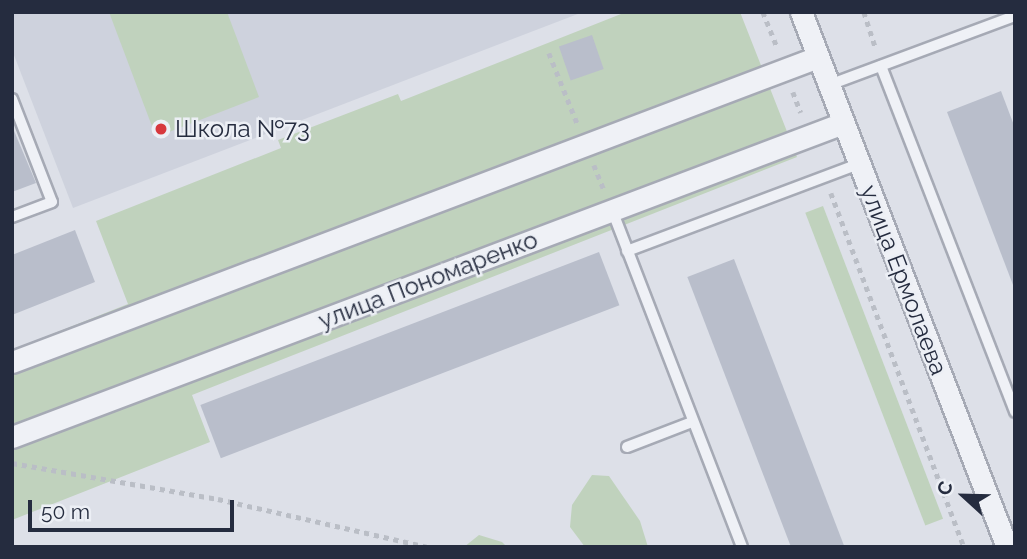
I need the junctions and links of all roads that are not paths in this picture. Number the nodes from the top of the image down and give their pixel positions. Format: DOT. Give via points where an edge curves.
graph roads {
  1 [pos="801,12"];
  2 [pos="1015,16"];
  3 [pos="818,57"];
  4 [pos="881,66"];
  5 [pos="829,85"];
  6 [pos="12,99"];
  7 [pos="843,123"];
  8 [pos="859,164"];
  9 [pos="612,210"];
  10 [pos="12,217"];
  11 [pos="627,251"];
  12 [pos="12,362"];
  13 [pos="1015,412"];
  14 [pos="692,422"];
  15 [pos="12,437"];
  16 [pos="627,447"];
  17 [pos="742,547"];
  18 [pos="1007,547"];
  1 -- 3 [label="street, улица Ермолаева"];
  2 -- 4 [label="lane"];
  3 -- 5 [label="street, улица Ермолаева"];
  3 -- 12 [label="street"];
  4 -- 5 [label="lane"];
  4 -- 13 [label="lane"];
  5 -- 7 [label="street, улица Ермолаева"];
  6 -- 10 [label="lane" via="52,202"];
  7 -- 8 [label="street, улица Ермолаева"];
  7 -- 9 [label="street, улица Пономаренко"];
  8 -- 11 [label="lane"];
  8 -- 18 [label="street, улица Ермолаева"];
  9 -- 11 [label="lane"];
  9 -- 15 [label="street, улица Пономаренко"];
  11 -- 14 [label="lane"];
  14 -- 16 [label="lane"];
  14 -- 17 [label="lane"];
}
